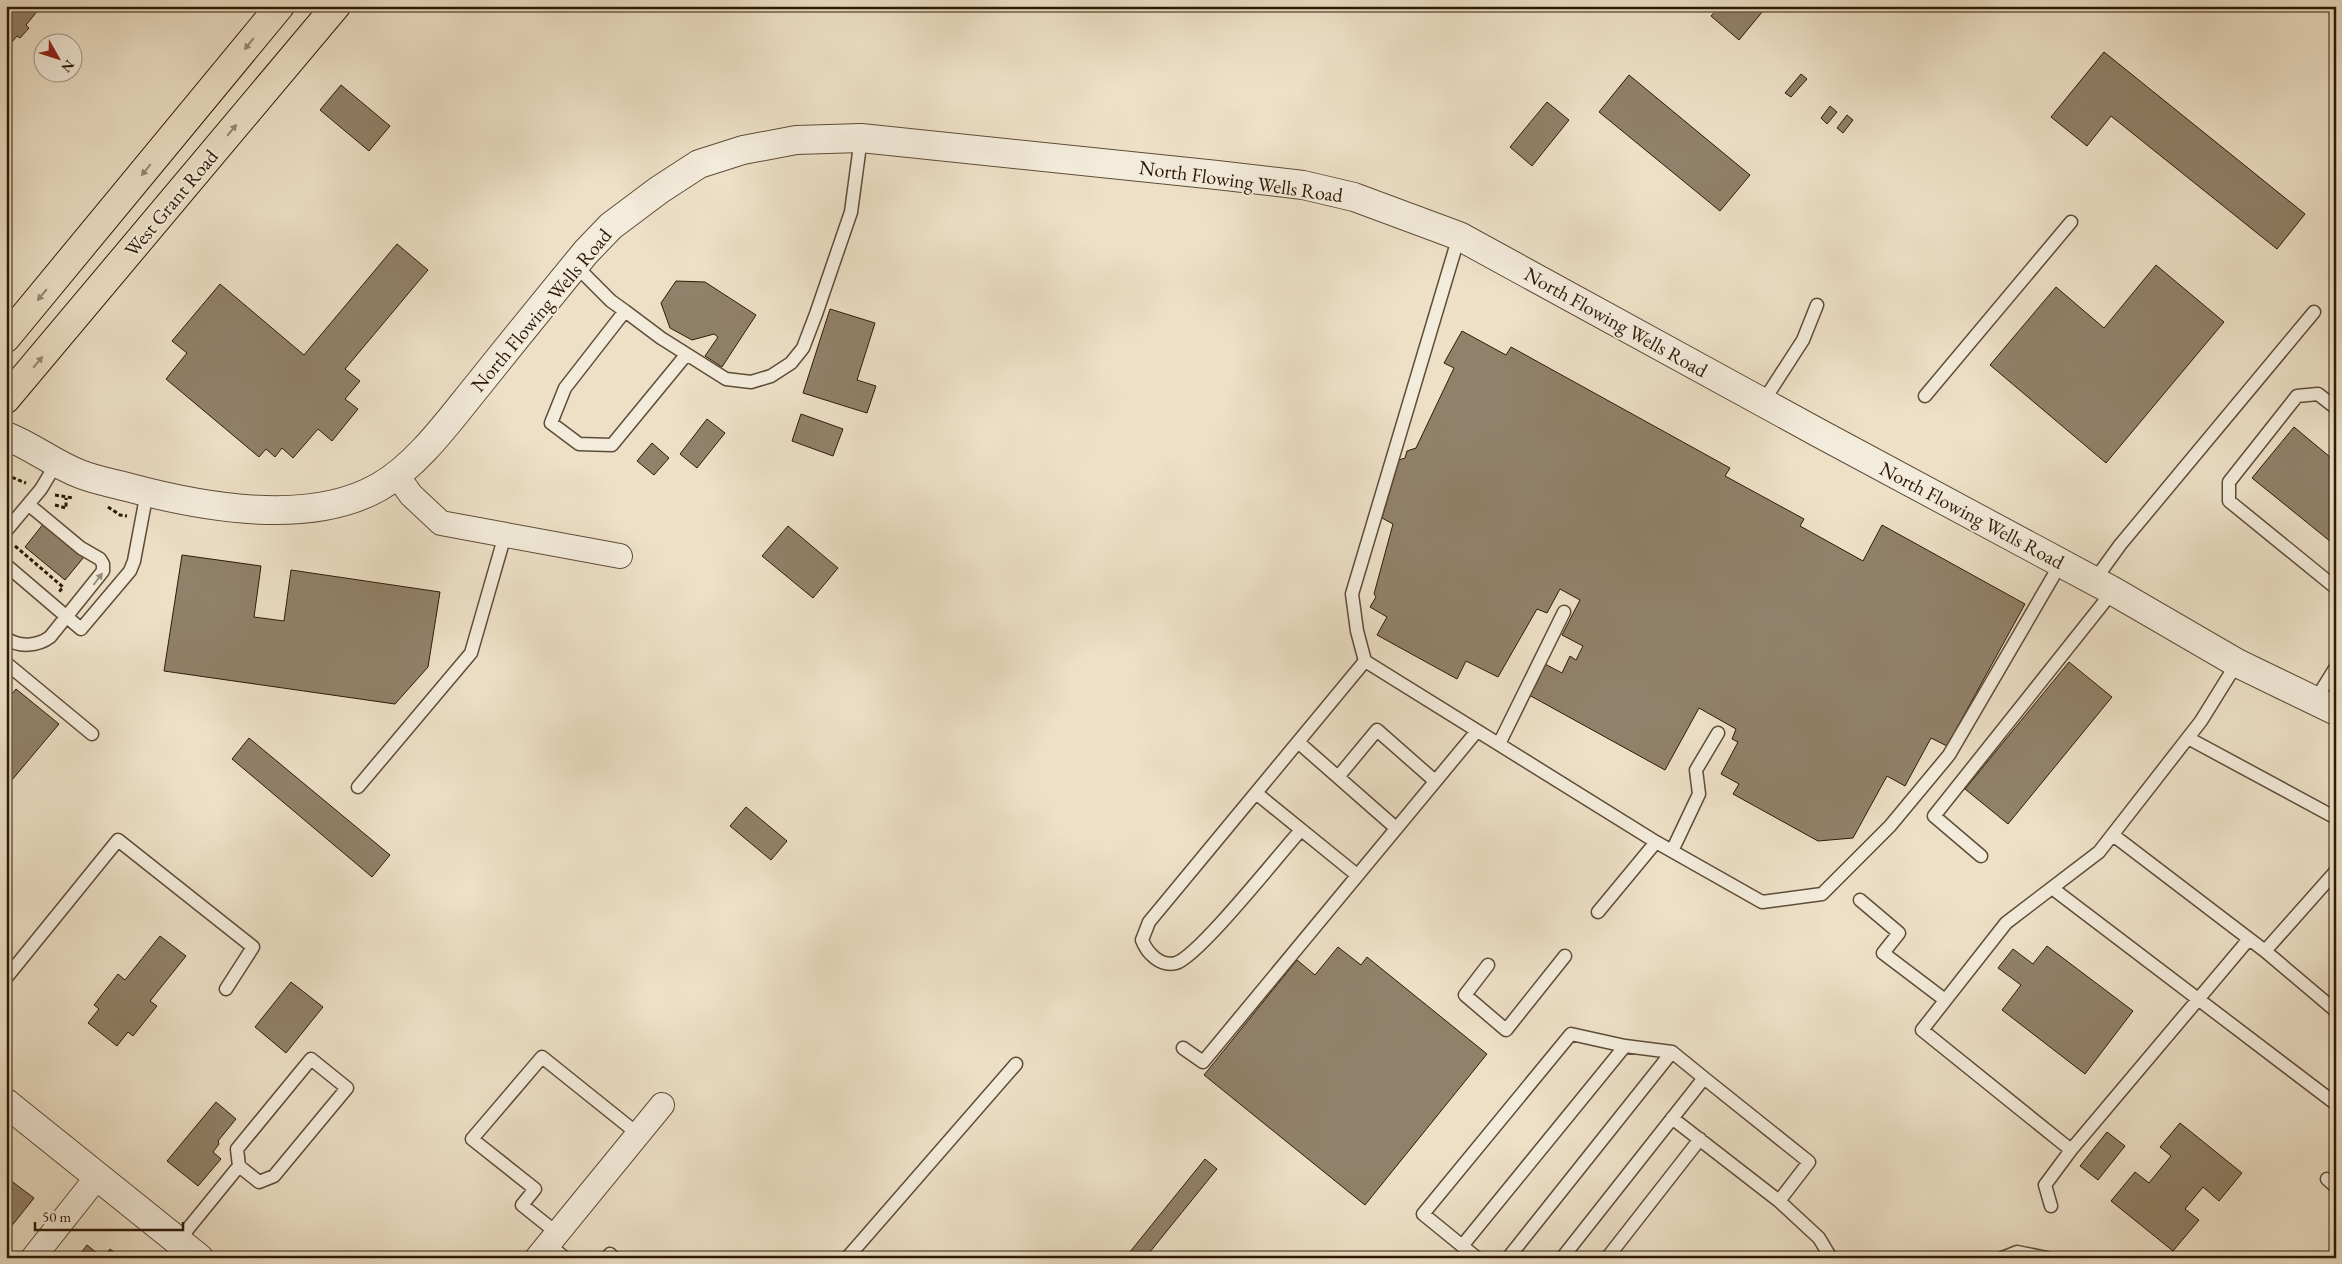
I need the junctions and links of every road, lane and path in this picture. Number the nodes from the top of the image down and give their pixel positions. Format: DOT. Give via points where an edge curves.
graph roads {
  1 [pos="280,6"];
  2 [pos="336,6"];
  3 [pos="861,138"];
  4 [pos="2071,222"];
  5 [pos="1459,236"];
  6 [pos="575,265"];
  7 [pos="1818,305"];
  8 [pos="625,311"];
  9 [pos="2314,312"];
  10 [pos="6,338"];
  11 [pos="686,355"];
  12 [pos="1925,396"];
  13 [pos="6,399"];
  14 [pos="1763,402"];
  15 [pos="2336,408"];
  16 [pos="6,436"];
  17 [pos="56,464"];
  18 [pos="396,474"];
  19 [pos="147,492"];
  20 [pos="29,505"];
  21 [pos="6,531"];
  22 [pos="505,535"];
  23 [pos="620,556"];
  24 [pos="2061,563"];
  25 [pos="6,565"];
  26 [pos="2104,586"];
  27 [pos="2336,588"];
  28 [pos="1564,612"];
  29 [pos="67,617"];
  30 [pos="6,638"];
  31 [pos="1365,662"];
  32 [pos="2237,663"];
  33 [pos="7,666"];
  34 [pos="2336,667"];
  35 [pos="2325,706"];
  36 [pos="1477,730"];
  37 [pos="1718,733"];
  38 [pos="92,734"];
  39 [pos="2188,738"];
  40 [pos="1298,742"];
  41 [pos="1499,744"];
  42 [pos="1338,777"];
  43 [pos="1435,781"];
  44 [pos="358,787"];
  45 [pos="1256,793"];
  46 [pos="2336,818"];
  47 [pos="1396,828"];
  48 [pos="1301,830"];
  49 [pos="2113,835"];
  50 [pos="1656,842"];
  51 [pos="1672,851"];
  52 [pos="1981,856"];
  53 [pos="2336,871"];
  54 [pos="1357,875"];
  55 [pos="2052,888"];
  56 [pos="1860,900"];
  57 [pos="1598,912"];
  58 [pos="2250,939"];
  59 [pos="2265,951"];
  60 [pos="1565,956"];
  61 [pos="1488,965"];
  62 [pos="6,978"];
  63 [pos="226,989"];
  64 [pos="1945,1000"];
  65 [pos="2199,1000"];
  66 [pos="2336,1011"];
  67 [pos="1625,1046"];
  68 [pos="1183,1048"];
  69 [pos="1672,1052"];
  70 [pos="1016,1064"];
  71 [pos="1704,1078"];
  72 [pos="6,1103"];
  73 [pos="2336,1104"];
  74 [pos="662,1105"];
  75 [pos="1672,1118"];
  76 [pos="638,1134"];
  77 [pos="1700,1139"];
  78 [pos="2071,1150"];
  79 [pos="239,1166"];
  80 [pos="98,1176"];
  81 [pos="1778,1201"];
  82 [pos="2051,1206"];
  83 [pos="178,1241"];
  84 [pos="1462,1246"];
  85 [pos="552,1248"];
  86 [pos="33,1258"];
  87 [pos="199,1258"];
  88 [pos="607,1258"];
  89 [pos="614,1258"];
  90 [pos="847,1258"];
  91 [pos="1477,1258"];
  92 [pos="1508,1258"];
  93 [pos="1562,1258"];
  94 [pos="1607,1258"];
  95 [pos="1832,1258"];
  96 [pos="2002,1258"];
  97 [pos="2046,1258"];
  1 -- 10 [label="main road, West Grant Road, one-way"];
  13 -- 2 [label="main road, West Grant Road, one-way"];
  3 -- 5 [label="street, North Flowing Wells Road" via="1303,185 1354,197"];
  3 -- 6 [label="street, North Flowing Wells Road" via="796,140 743,150 699,164 611,226"];
  3 -- 11 [label="lane" via="851,212 813,323 803,348 791,363 771,376 751,382 726,379"];
  4 -- 12 [label="lane"];
  5 -- 14 [label="street, North Flowing Wells Road"];
  5 -- 31 [label="lane" via="1352,594"];
  6 -- 8 [label="lane"];
  6 -- 18 [label="street, North Flowing Wells Road" via="446,425"];
  7 -- 14 [label="lane" via="1803,340"];
  8 -- 11 [label="lane"];
  8 -- 11 [label="lane" via="565,388 550,423 579,444 612,444"];
  9 -- 26 [label="lane" via="2120,545"];
  14 -- 24 [label="street, North Flowing Wells Road"];
  15 -- 27 [label="lane" via="2318,394 2297,396 2229,482 2229,501"];
  16 -- 17 [label="street, North Flowing Wells Road"];
  17 -- 19 [label="street, North Flowing Wells Road" via="81,475"];
  17 -- 20 [label="lane"];
  18 -- 19 [label="street, North Flowing Wells Road" via="379,487 341,503 307,509 246,508 190,502"];
  18 -- 22 [label="street" via="411,495 441,524"];
  19 -- 29 [label="lane" via="130,571 81,629"];
  20 -- 21 [label="lane"];
  29 -- 20 [label="lane, one-way" via="101,576 103,564"];
  22 -- 23 [label="street"];
  22 -- 44 [label="lane" via="471,653"];
  24 -- 26 [label="street, North Flowing Wells Road"];
  24 -- 51 [label="lane" via="1949,755 1890,826 1822,894 1762,902"];
  25 -- 29 [label="lane"];
  26 -- 32 [label="street, North Flowing Wells Road"];
  26 -- 52 [label="lane" via="1934,816"];
  28 -- 41 [label="lane"];
  29 -- 30 [label="lane" via="44,642 13,644"];
  31 -- 36 [label="lane"];
  31 -- 40 [label="lane"];
  32 -- 35 [label="street, North Flowing Wells Road"];
  32 -- 39 [label="lane"];
  33 -- 38 [label="lane"];
  34 -- 35 [label="lane"];
  36 -- 41 [label="lane"];
  36 -- 43 [label="lane"];
  37 -- 51 [label="lane" via="1696,770 1699,794"];
  39 -- 46 [label="lane"];
  39 -- 49 [label="lane"];
  40 -- 42 [label="lane"];
  40 -- 45 [label="lane"];
  41 -- 50 [label="lane"];
  42 -- 43 [label="lane" via="1377,730"];
  42 -- 47 [label="lane"];
  43 -- 47 [label="lane"];
  45 -- 48 [label="lane"];
  45 -- 48 [label="lane" via="1149,922 1142,940 1152,956 1159,961 1176,963 1199,947"];
  47 -- 54 [label="lane"];
  48 -- 54 [label="lane"];
  49 -- 55 [label="lane" via="2099,852"];
  49 -- 58 [label="lane"];
  50 -- 51 [label="lane"];
  50 -- 57 [label="lane"];
  53 -- 59 [label="lane"];
  54 -- 68 [label="lane" via="1203,1062"];
  55 -- 64 [label="lane" via="2006,923"];
  55 -- 65 [label="lane"];
  56 -- 64 [label="lane" via="1899,933 1883,953"];
  58 -- 59 [label="lane"];
  58 -- 65 [label="lane"];
  59 -- 66 [label="lane"];
  60 -- 61 [label="lane" via="1506,1030 1465,995"];
  62 -- 63 [label="lane" via="118,840 253,947"];
  64 -- 78 [label="lane" via="1922,1030"];
  65 -- 73 [label="lane"];
  65 -- 78 [label="lane"];
  67 -- 69 [label="lane"];
  67 -- 84 [label="lane"];
  67 -- 84 [label="lane" via="1571,1034 1422,1214"];
  69 -- 71 [label="lane"];
  69 -- 92 [label="lane"];
  70 -- 90 [label="lane"];
  71 -- 75 [label="lane"];
  71 -- 81 [label="lane" via="1809,1162"];
  72 -- 80 [label="street"];
  74 -- 76 [label="street"];
  75 -- 77 [label="lane"];
  75 -- 93 [label="lane"];
  76 -- 85 [label="street"];
  76 -- 85 [label="lane" via="542,1057 472,1139 535,1189 522,1205"];
  77 -- 81 [label="lane"];
  77 -- 94 [label="lane"];
  78 -- 82 [label="lane" via="2045,1185"];
  79 -- 79 [label="lane" via="237,1149 311,1059 347,1088 274,1176 259,1182"];
  79 -- 83 [label="lane"];
  80 -- 83 [label="street"];
  80 -- 86 [label="street"];
  81 -- 95 [label="lane" via="1819,1238"];
  83 -- 87 [label="street"];
  84 -- 91 [label="lane"];
  88 -- 89 [label="lane" via="610,1254"];
  96 -- 97 [label="lane" via="2018,1252"];
}
